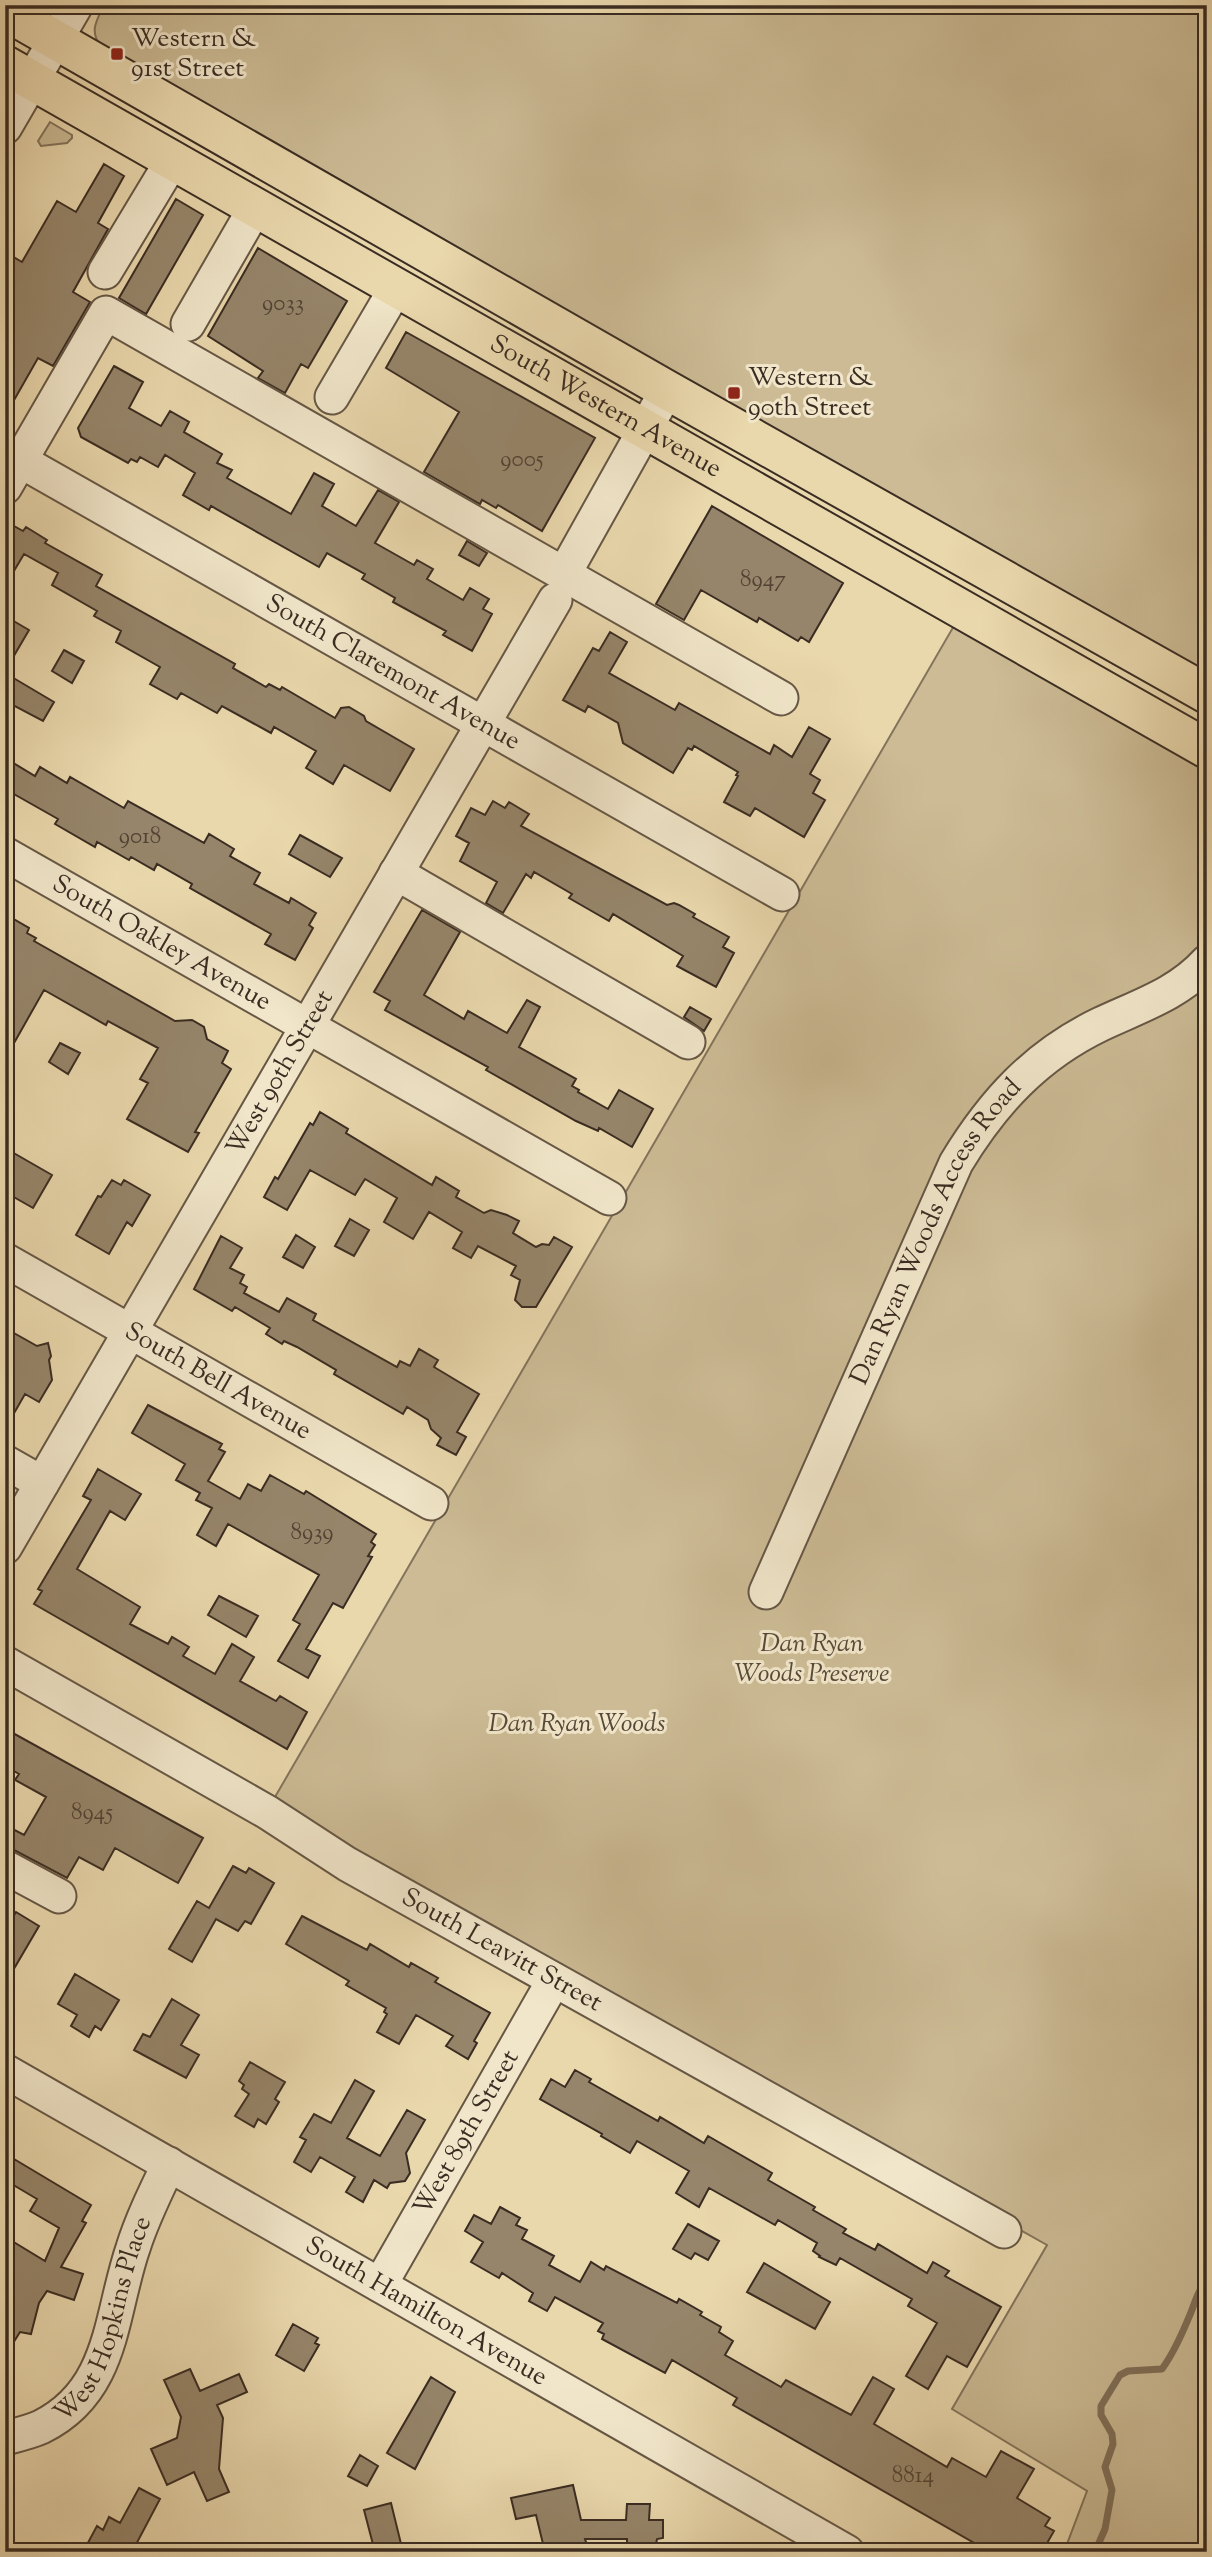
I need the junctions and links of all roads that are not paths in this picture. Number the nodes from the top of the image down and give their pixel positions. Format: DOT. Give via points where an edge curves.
graph roads {
  1 [pos="75,5"];
  2 [pos="5,11"];
  3 [pos="55,40"];
  4 [pos="18,73"];
  5 [pos="5,127"];
  6 [pos="172,160"];
  7 [pos="255,208"];
  8 [pos="105,272"];
  9 [pos="396,288"];
  10 [pos="188,324"];
  11 [pos="667,390"];
  12 [pos="331,397"];
  13 [pos="645,429"];
  14 [pos="10,467"];
  15 [pos="559,587"];
  16 [pos="1207,694"];
  17 [pos="781,698"];
  18 [pos="483,724"];
  19 [pos="1207,749"];
  20 [pos="5,855"];
  21 [pos="396,873"];
  22 [pos="782,894"];
  23 [pos="1207,962"];
  24 [pos="306,1026"];
  25 [pos="688,1042"];
  26 [pos="609,1198"];
  27 [pos="5,1260"];
  28 [pos="129,1331"];
  29 [pos="5,1462"];
  30 [pos="42,1483"];
  31 [pos="431,1503"];
  32 [pos="5,1547"];
  33 [pos="766,1592"];
  34 [pos="5,1662"];
  35 [pos="5,1867"];
  36 [pos="59,1896"];
  37 [pos="554,1980"];
  38 [pos="5,2070"];
  39 [pos="169,2164"];
  40 [pos="1004,2231"];
  41 [pos="380,2285"];
  42 [pos="5,2438"];
  43 [pos="847,2552"];
  1 -- 3 [label="street"];
  2 -- 3 [label="main road, South Western Avenue"];
  3 -- 4 [label="street"];
  3 -- 11 [label="main road, South Western Avenue"];
  4 -- 5 [label="street"];
  4 -- 6 [label="main road, South Western Avenue"];
  6 -- 7 [label="main road, South Western Avenue"];
  6 -- 8 [label="street"];
  7 -- 9 [label="main road, South Western Avenue"];
  7 -- 10 [label="street"];
  9 -- 12 [label="street"];
  9 -- 13 [label="main road, South Western Avenue"];
  11 -- 13 [label="street, West 90th Street"];
  11 -- 16 [label="main road, South Western Avenue"];
  13 -- 15 [label="street, West 90th Street"];
  13 -- 19 [label="main road, South Western Avenue"];
  14 -- 15 [label="street" via="106,313"];
  14 -- 18 [label="street, South Claremont Avenue"];
  15 -- 17 [label="street"];
  15 -- 18 [label="street, West 90th Street"];
  18 -- 21 [label="street, West 90th Street"];
  18 -- 22 [label="street, South Claremont Avenue"];
  20 -- 24 [label="street, South Oakley Avenue"];
  21 -- 24 [label="street, West 90th Street"];
  21 -- 25 [label="street"];
  23 -- 33 [label="street, Dan Ryan Woods Access Road" via="1170,993 1060,1047 1000,1100 976,1129 951,1174"];
  24 -- 26 [label="street, South Oakley Avenue"];
  24 -- 28 [label="street, West 90th Street"];
  27 -- 28 [label="street, South Bell Avenue"];
  28 -- 30 [label="street, West 90th Street"];
  28 -- 31 [label="street, South Bell Avenue"];
  29 -- 30 [label="street"];
  30 -- 32 [label="street, West 90th Street"];
  34 -- 37 [label="street, South Leavitt Street"];
  35 -- 36 [label="street"];
  37 -- 40 [label="street, South Leavitt Street"];
  37 -- 41 [label="street, West 89th Street"];
  38 -- 39 [label="street, South Hamilton Avenue"];
  39 -- 41 [label="street, South Hamilton Avenue"];
  39 -- 42 [label="street, West Hopkins Place" via="132,2248 98,2371 66,2411 40,2427"];
  41 -- 43 [label="street, South Hamilton Avenue"];
}
